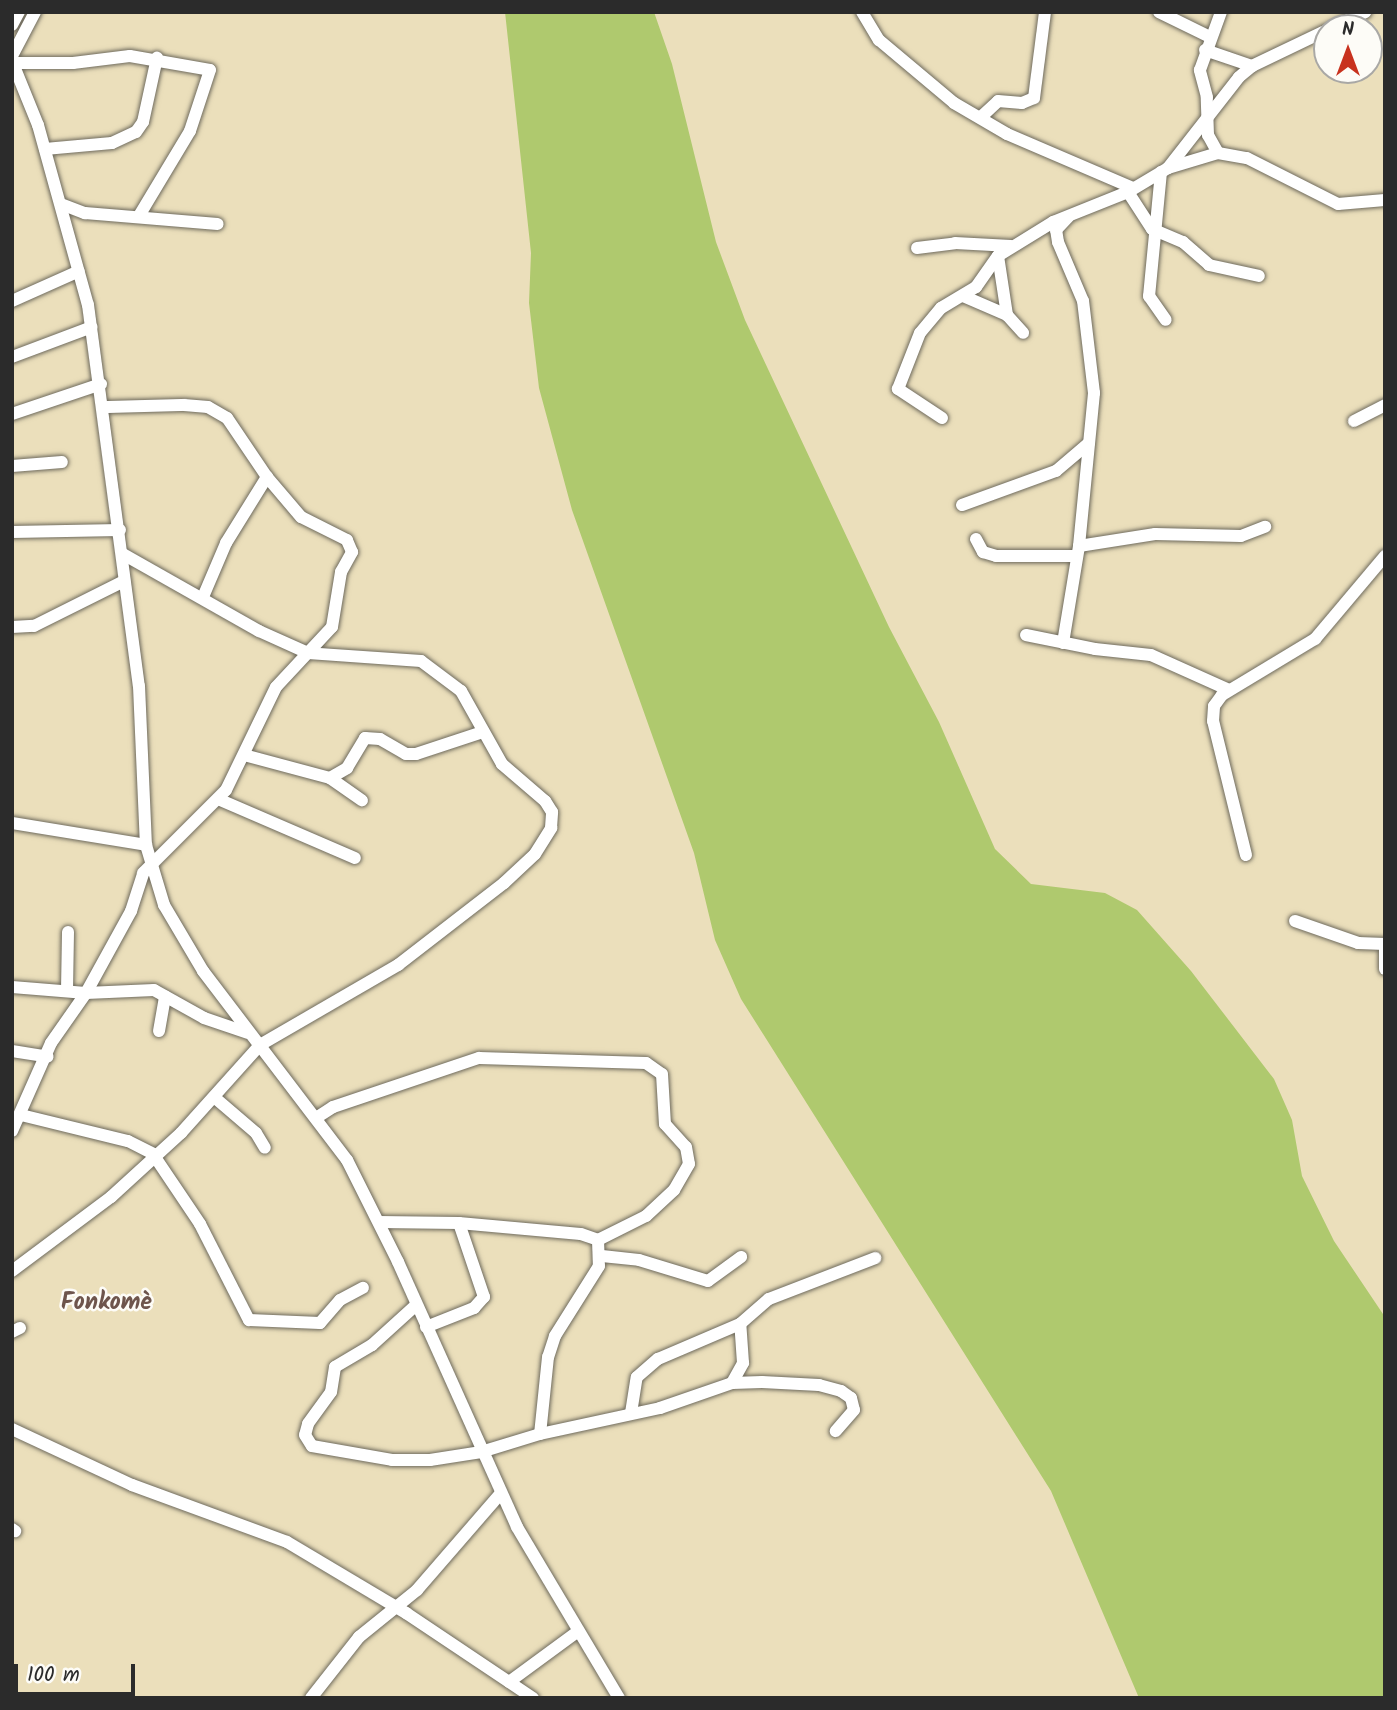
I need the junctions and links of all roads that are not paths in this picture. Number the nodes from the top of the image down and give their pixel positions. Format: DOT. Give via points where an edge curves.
graph roads {
  1 [pos="19,12"];
  2 [pos="35,12"];
  3 [pos="862,12"];
  4 [pos="1045,12"];
  5 [pos="1158,12"];
  6 [pos="1221,12"];
  7 [pos="12,25"];
  8 [pos="1210,37"];
  9 [pos="1313,37"];
  10 [pos="1205,50"];
  11 [pos="157,58"];
  12 [pos="13,60"];
  13 [pos="1252,66"];
  14 [pos="981,117"];
  15 [pos="1207,117"];
  16 [pos="45,149"];
  17 [pos="1218,153"];
  18 [pos="1164,170"];
  19 [pos="1131,190"];
  20 [pos="1385,200"];
  21 [pos="61,204"];
  22 [pos="139,216"];
  23 [pos="219,224"];
  24 [pos="1051,228"];
  25 [pos="1152,229"];
  26 [pos="1011,246"];
  27 [pos="917,248"];
  28 [pos="998,256"];
  29 [pos="79,271"];
  30 [pos="1259,276"];
  31 [pos="962,296"];
  32 [pos="12,301"];
  33 [pos="1007,315"];
  34 [pos="1166,320"];
  35 [pos="92,327"];
  36 [pos="1023,333"];
  37 [pos="12,357"];
  38 [pos="100,384"];
  39 [pos="1385,405"];
  40 [pos="105,407"];
  41 [pos="12,414"];
  42 [pos="942,418"];
  43 [pos="1354,421"];
  44 [pos="1088,443"];
  45 [pos="62,462"];
  46 [pos="12,466"];
  47 [pos="267,477"];
  48 [pos="962,505"];
  49 [pos="1265,527"];
  50 [pos="120,530"];
  51 [pos="12,532"];
  52 [pos="976,539"];
  53 [pos="1078,551"];
  54 [pos="123,554"];
  55 [pos="1385,556"];
  56 [pos="124,581"];
  57 [pos="203,597"];
  58 [pos="12,627"];
  59 [pos="1026,635"];
  60 [pos="1063,643"];
  61 [pos="309,653"];
  62 [pos="1229,690"];
  63 [pos="483,732"];
  64 [pos="244,755"];
  65 [pos="330,778"];
  66 [pos="218,799"];
  67 [pos="362,800"];
  68 [pos="12,823"];
  69 [pos="146,845"];
  70 [pos="1246,855"];
  71 [pos="355,858"];
  72 [pos="150,862"];
  73 [pos="1295,921"];
  74 [pos="68,932"];
  75 [pos="1385,944"];
  76 [pos="1385,969"];
  77 [pos="12,987"];
  78 [pos="67,990"];
  79 [pos="86,993"];
  80 [pos="165,997"];
  81 [pos="159,1031"];
  82 [pos="248,1033"];
  83 [pos="260,1045"];
  84 [pos="12,1051"];
  85 [pos="48,1057"];
  86 [pos="214,1097"];
  87 [pos="316,1118"];
  88 [pos="15,1125"];
  89 [pos="265,1148"];
  90 [pos="153,1154"];
  91 [pos="379,1222"];
  92 [pos="459,1223"];
  93 [pos="597,1240"];
  94 [pos="602,1256"];
  95 [pos="741,1257"];
  96 [pos="875,1258"];
  97 [pos="12,1271"];
  98 [pos="363,1288"];
  99 [pos="415,1306"];
  100 [pos="740,1324"];
  101 [pos="426,1326"];
  102 [pos="744,1363"];
  103 [pos="758,1382"];
  104 [pos="732,1383"];
  105 [pos="631,1413"];
  106 [pos="12,1429"];
  107 [pos="836,1431"];
  108 [pos="540,1434"];
  109 [pos="481,1452"];
  110 [pos="501,1493"];
  111 [pos="391,1607"];
  112 [pos="577,1632"];
  113 [pos="509,1682"];
  114 [pos="311,1698"];
  115 [pos="533,1698"];
  116 [pos="620,1698"];
  1 -- 7 [label="street"];
  2 -- 12 [label="street"];
  3 -- 14 [label="street" via="879,40 906,67"];
  4 -- 14 [label="street" via="1034,98 1022,103 998,101"];
  5 -- 8 [label="street"];
  6 -- 8 [label="street"];
  8 -- 10 [label="street"];
  9 -- 13 [label="street"];
  10 -- 13 [label="street"];
  10 -- 15 [label="street" via="1200,70"];
  11 -- 12 [label="street" via="130,56 73,64"];
  11 -- 16 [label="street" via="144,122 136,132 112,143"];
  11 -- 22 [label="street" via="210,70 190,131"];
  12 -- 16 [label="street"];
  13 -- 15 [label="street"];
  14 -- 19 [label="street" via="1007,134"];
  15 -- 17 [label="street" via="1208,135"];
  15 -- 18 [label="street"];
  16 -- 21 [label="street"];
  17 -- 18 [label="street"];
  17 -- 20 [label="street" via="1247,158 1338,204"];
  18 -- 19 [label="street"];
  18 -- 25 [label="street"];
  19 -- 24 [label="street" via="1071,214"];
  19 -- 25 [label="street" via="1139,216"];
  21 -- 22 [label="street" via="85,213"];
  21 -- 29 [label="street"];
  22 -- 23 [label="street"];
  24 -- 26 [label="street"];
  24 -- 44 [label="street" via="1083,301 1093,362"];
  25 -- 30 [label="street" via="1183,242 1209,265"];
  25 -- 34 [label="street" via="1149,296"];
  26 -- 27 [label="street" via="956,243"];
  26 -- 28 [label="street"];
  28 -- 31 [label="street" via="976,287"];
  28 -- 33 [label="street"];
  29 -- 32 [label="street"];
  29 -- 35 [label="street"];
  31 -- 33 [label="street"];
  31 -- 42 [label="street" via="929,318 898,384 902,394"];
  33 -- 36 [label="street"];
  35 -- 37 [label="street"];
  35 -- 38 [label="street"];
  38 -- 40 [label="street"];
  38 -- 41 [label="street"];
  39 -- 43 [label="street"];
  40 -- 47 [label="street" via="208,407 228,418"];
  40 -- 50 [label="street"];
  44 -- 48 [label="street" via="1056,471"];
  44 -- 53 [label="street"];
  45 -- 46 [label="street"];
  47 -- 57 [label="street" via="226,543"];
  47 -- 61 [label="street" via="301,517 351,545 341,572 332,627"];
  49 -- 53 [label="street" via="1241,536 1156,534"];
  50 -- 51 [label="street"];
  50 -- 54 [label="street"];
  52 -- 53 [label="street" via="983,552 996,556"];
  53 -- 60 [label="street"];
  54 -- 56 [label="street"];
  54 -- 57 [label="street"];
  55 -- 62 [label="street" via="1315,639"];
  56 -- 58 [label="street" via="34,626"];
  56 -- 69 [label="street" via="139,686"];
  57 -- 61 [label="street" via="259,631"];
  59 -- 60 [label="street"];
  60 -- 62 [label="street" via="1152,654"];
  61 -- 63 [label="street" via="421,661 461,691"];
  61 -- 64 [label="street" via="276,687"];
  62 -- 70 [label="street" via="1214,706 1213,721"];
  63 -- 65 [label="street" via="415,754 405,754 380,739 365,738 347,768"];
  63 -- 83 [label="street" via="502,764 552,812 551,828 535,854 398,965"];
  64 -- 65 [label="street"];
  64 -- 66 [label="street"];
  65 -- 67 [label="street"];
  66 -- 71 [label="street"];
  66 -- 72 [label="street"];
  68 -- 69 [label="street"];
  69 -- 72 [label="street"];
  72 -- 79 [label="street" via="131,911"];
  72 -- 82 [label="street" via="164,905 203,971"];
  73 -- 75 [label="street" via="1359,943"];
  74 -- 78 [label="street"];
  75 -- 76 [label="street"];
  77 -- 78 [label="street"];
  78 -- 79 [label="street"];
  79 -- 80 [label="street" via="144,989"];
  79 -- 85 [label="street" via="51,1043"];
  80 -- 81 [label="street"];
  80 -- 82 [label="street" via="204,1018"];
  82 -- 83 [label="street"];
  83 -- 86 [label="street"];
  83 -- 87 [label="street"];
  84 -- 85 [label="street"];
  85 -- 88 [label="street"];
  86 -- 89 [label="street" via="256,1133"];
  86 -- 90 [label="street" via="181,1133"];
  87 -- 91 [label="street" via="347,1160"];
  87 -- 93 [label="street" via="333,1107 479,1058 646,1063 662,1074 665,1124 686,1147 689,1164 674,1190 646,1216"];
  88 -- 90 [label="street" via="128,1141"];
  90 -- 97 [label="street" via="111,1197"];
  90 -- 98 [label="street" via="201,1224 249,1320 320,1323 340,1300"];
  91 -- 92 [label="street"];
  91 -- 99 [label="street"];
  92 -- 93 [label="street" via="581,1234"];
  92 -- 101 [label="street" via="484,1297 474,1308"];
  93 -- 94 [label="street"];
  94 -- 95 [label="street" via="639,1259 708,1280"];
  94 -- 108 [label="street" via="590,1285 555,1336 548,1357"];
  96 -- 100 [label="street" via="769,1299"];
  99 -- 101 [label="street"];
  99 -- 109 [label="street" via="372,1345 335,1367 331,1392 305,1435 312,1446 392,1460 430,1461"];
  100 -- 102 [label="street"];
  100 -- 105 [label="street" via="642,1370 631,1390"];
  101 -- 109 [label="street"];
  102 -- 103 [label="street"];
  102 -- 104 [label="street"];
  103 -- 104 [label="street"];
  103 -- 107 [label="street" via="819,1385 841,1391 851,1398 854,1410"];
  104 -- 105 [label="street"];
  105 -- 108 [label="street"];
  106 -- 111 [label="street" via="132,1485 287,1542"];
  108 -- 109 [label="street"];
  109 -- 110 [label="street"];
  110 -- 111 [label="street" via="429,1578"];
  110 -- 112 [label="street"];
  111 -- 113 [label="street"];
  111 -- 114 [label="street" via="359,1637"];
  112 -- 113 [label="street"];
  112 -- 116 [label="street"];
  113 -- 115 [label="street"];
}
